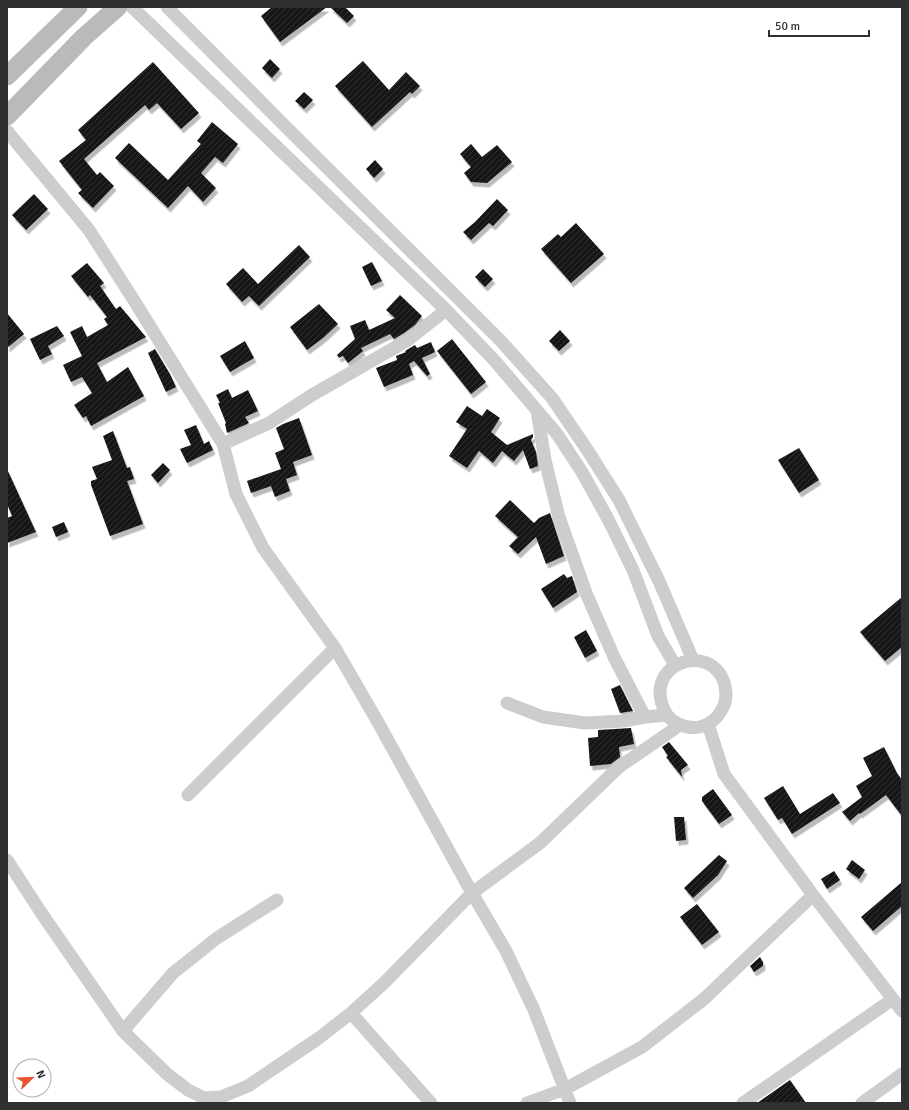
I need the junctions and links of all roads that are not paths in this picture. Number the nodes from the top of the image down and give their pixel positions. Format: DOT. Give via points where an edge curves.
graph roads {
  1 [pos="78,7"];
  2 [pos="118,7"];
  3 [pos="132,7"];
  4 [pos="167,7"];
  5 [pos="7,76"];
  6 [pos="7,116"];
  7 [pos="7,131"];
  8 [pos="446,310"];
  9 [pos="537,411"];
  10 [pos="223,444"];
  11 [pos="335,648"];
  12 [pos="693,660"];
  13 [pos="675,665"];
  14 [pos="507,703"];
  15 [pos="667,715"];
  16 [pos="645,717"];
  17 [pos="708,724"];
  18 [pos="680,725"];
  19 [pos="188,795"];
  20 [pos="7,860"];
  21 [pos="472,893"];
  22 [pos="813,895"];
  23 [pos="278,900"];
  24 [pos="893,999"];
  25 [pos="902,1011"];
  26 [pos="351,1013"];
  27 [pos="123,1031"];
  28 [pos="902,1074"];
  29 [pos="565,1089"];
  30 [pos="206,1100"];
  31 [pos="431,1103"];
  32 [pos="527,1103"];
  33 [pos="570,1103"];
  34 [pos="743,1103"];
  35 [pos="862,1103"];
  1 -- 5 [label="main road"];
  2 -- 6 [label="main road"];
  3 -- 8 [label="street"];
  4 -- 12 [label="street" via="500,340 552,398 619,500 659,581"];
  7 -- 10 [label="street" via="89,230"];
  8 -- 9 [label="street" via="496,361"];
  8 -- 10 [label="street" via="408,340 268,423"];
  9 -- 13 [label="street" via="557,434 582,472 608,519 633,570 658,636"];
  9 -- 16 [label="street" via="558,517 589,600 614,657"];
  10 -- 11 [label="street" via="236,494 263,548"];
  11 -- 19 [label="street"];
  11 -- 21 [label="street"];
  12 -- 13 [label="street"];
  12 -- 17 [label="street" via="714,668 725,686 726,701 723,708"];
  13 -- 15 [label="street" via="664,676 659,692 662,708"];
  14 -- 16 [label="street" via="543,717 585,723"];
  15 -- 16 [label="street"];
  15 -- 18 [label="street"];
  17 -- 18 [label="street" via="694,728"];
  17 -- 22 [label="street" via="724,774"];
  18 -- 21 [label="street" via="619,767 540,843"];
  20 -- 27 [label="street"];
  21 -- 26 [label="street"];
  21 -- 29 [label="street" via="506,951 534,1010"];
  22 -- 24 [label="street"];
  22 -- 29 [label="street" via="704,999 642,1047"];
  23 -- 27 [label="street" via="217,938 173,973"];
  24 -- 25 [label="street"];
  24 -- 34 [label="street"];
  26 -- 30 [label="street" via="248,1086"];
  26 -- 31 [label="street"];
  27 -- 30 [label="street" via="167,1074"];
  28 -- 35 [label="street"];
  29 -- 32 [label="street"];
  29 -- 33 [label="street"];
}
